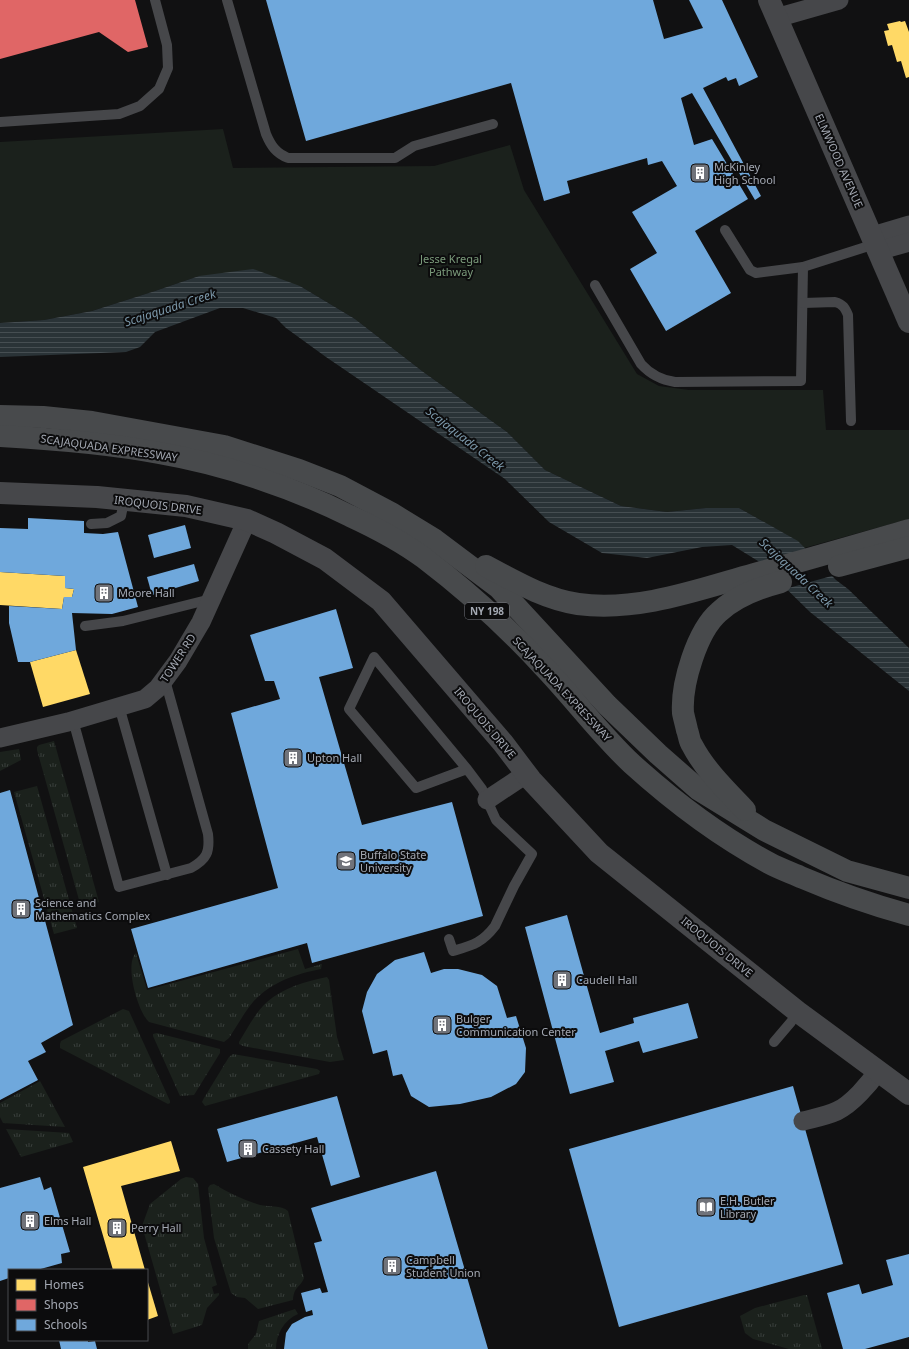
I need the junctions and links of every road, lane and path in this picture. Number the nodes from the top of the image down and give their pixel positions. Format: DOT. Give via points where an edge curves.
graph roads {
  1 [pos="155,0"];
  2 [pos="227,0"];
  3 [pos="838,0"];
  4 [pos="773,5"];
  5 [pos="0,122"];
  6 [pos="493,124"];
  7 [pos="909,225"];
  8 [pos="725,230"];
  9 [pos="909,242"];
  10 [pos="875,243"];
  11 [pos="803,267"];
  12 [pos="595,286"];
  13 [pos="803,303"];
  14 [pos="909,322"];
  15 [pos="0,416"];
  16 [pos="851,422"];
  17 [pos="0,436"];
  18 [pos="0,493"];
  19 [pos="124,501"];
  20 [pos="247,520"];
  21 [pos="91,524"];
  22 [pos="909,530"];
  23 [pos="435,540"];
  24 [pos="909,547"];
  25 [pos="849,555"];
  26 [pos="744,585"];
  27 [pos="211,599"];
  28 [pos="85,626"];
  29 [pos="165,680"];
  30 [pos="119,706"];
  31 [pos="73,720"];
  32 [pos="0,738"];
  33 [pos="467,770"];
  34 [pos="526,774"];
  35 [pos="487,800"];
  36 [pos="764,830"];
  37 [pos="167,875"];
  38 [pos="909,888"];
  39 [pos="909,915"];
  40 [pos="449,939"];
  41 [pos="798,1012"];
  42 [pos="774,1042"];
  43 [pos="878,1071"];
  44 [pos="909,1094"];
  45 [pos="803,1121"];
  1 -- 5 [label="lane" via="167,45 168,68 159,89 140,106 119,114"];
  2 -- 6 [label="lane" via="266,134 274,150 281,155 288,158 395,158 414,146"];
  3 -- 4 [label="street"];
  4 -- 10 [label="street, ELMWOOD AVENUE"];
  7 -- 10 [label="street"];
  8 -- 11 [label="lane" via="750,270 756,273"];
  9 -- 10 [label="street"];
  10 -- 11 [label="lane"];
  10 -- 14 [label="street, ELMWOOD AVENUE"];
  11 -- 13 [label="lane"];
  12 -- 13 [label="lane" via="646,370 666,381 675,382 801,381"];
  13 -- 16 [label="lane" via="836,302 844,307 848,315"];
  15 -- 23 [label="highway, SCAJAQUADA EXPRESSWAY / NY 198" via="92,422 224,446 340,486"];
  17 -- 39 [label="highway, SCAJAQUADA EXPRESSWAY / NY 198" via="97,444 159,453 198,462 323,502 381,531 422,557 472,596 541,663 630,762 672,800 702,822 772,865 861,901"];
  18 -- 19 [label="street, IROQUOIS DRIVE" via="97,497"];
  19 -- 20 [label="street, IROQUOIS DRIVE" via="186,506"];
  19 -- 21 [label="lane" via="121,516 107,523"];
  20 -- 27 [label="street, TOWER RD"];
  20 -- 34 [label="street, IROQUOIS DRIVE" via="325,559 381,601 504,743"];
  22 -- 25 [label="highway"];
  23 -- 26 [label="highway" via="531,590 578,604 633,604 691,592"];
  23 -- 36 [label="highway, SCAJAQUADA EXPRESSWAY / NY 198" via="499,588 607,705 658,754 699,790"];
  24 -- 25 [label="highway"];
  25 -- 26 [label="highway" via="764,586"];
  26 -- 36 [label="highway" via="705,629 696,647 688,670 683,713 691,744 706,767"];
  27 -- 28 [label="lane" via="123,621"];
  27 -- 29 [label="street, TOWER RD" via="178,662"];
  29 -- 30 [label="street, TOWER RD" via="145,699"];
  29 -- 37 [label="lane" via="209,844 205,858 199,864"];
  30 -- 31 [label="street, TOWER RD"];
  30 -- 37 [label="lane"];
  31 -- 32 [label="street, TOWER RD"];
  31 -- 37 [label="lane" via="119,887"];
  33 -- 33 [label="lane" via="416,788 349,709 374,657"];
  33 -- 35 [label="lane"];
  34 -- 35 [label="street"];
  34 -- 41 [label="street, IROQUOIS DRIVE" via="599,853"];
  35 -- 40 [label="lane" via="496,820 532,854 495,926 480,941 453,951"];
  36 -- 38 [label="highway, SCAJAQUADA EXPRESSWAY / NY 198" via="847,871"];
  41 -- 42 [label="lane"];
  41 -- 43 [label="street, IROQUOIS DRIVE"];
  43 -- 44 [label="street, IROQUOIS DRIVE"];
  43 -- 45 [label="street" via="846,1105 832,1113"];
}
